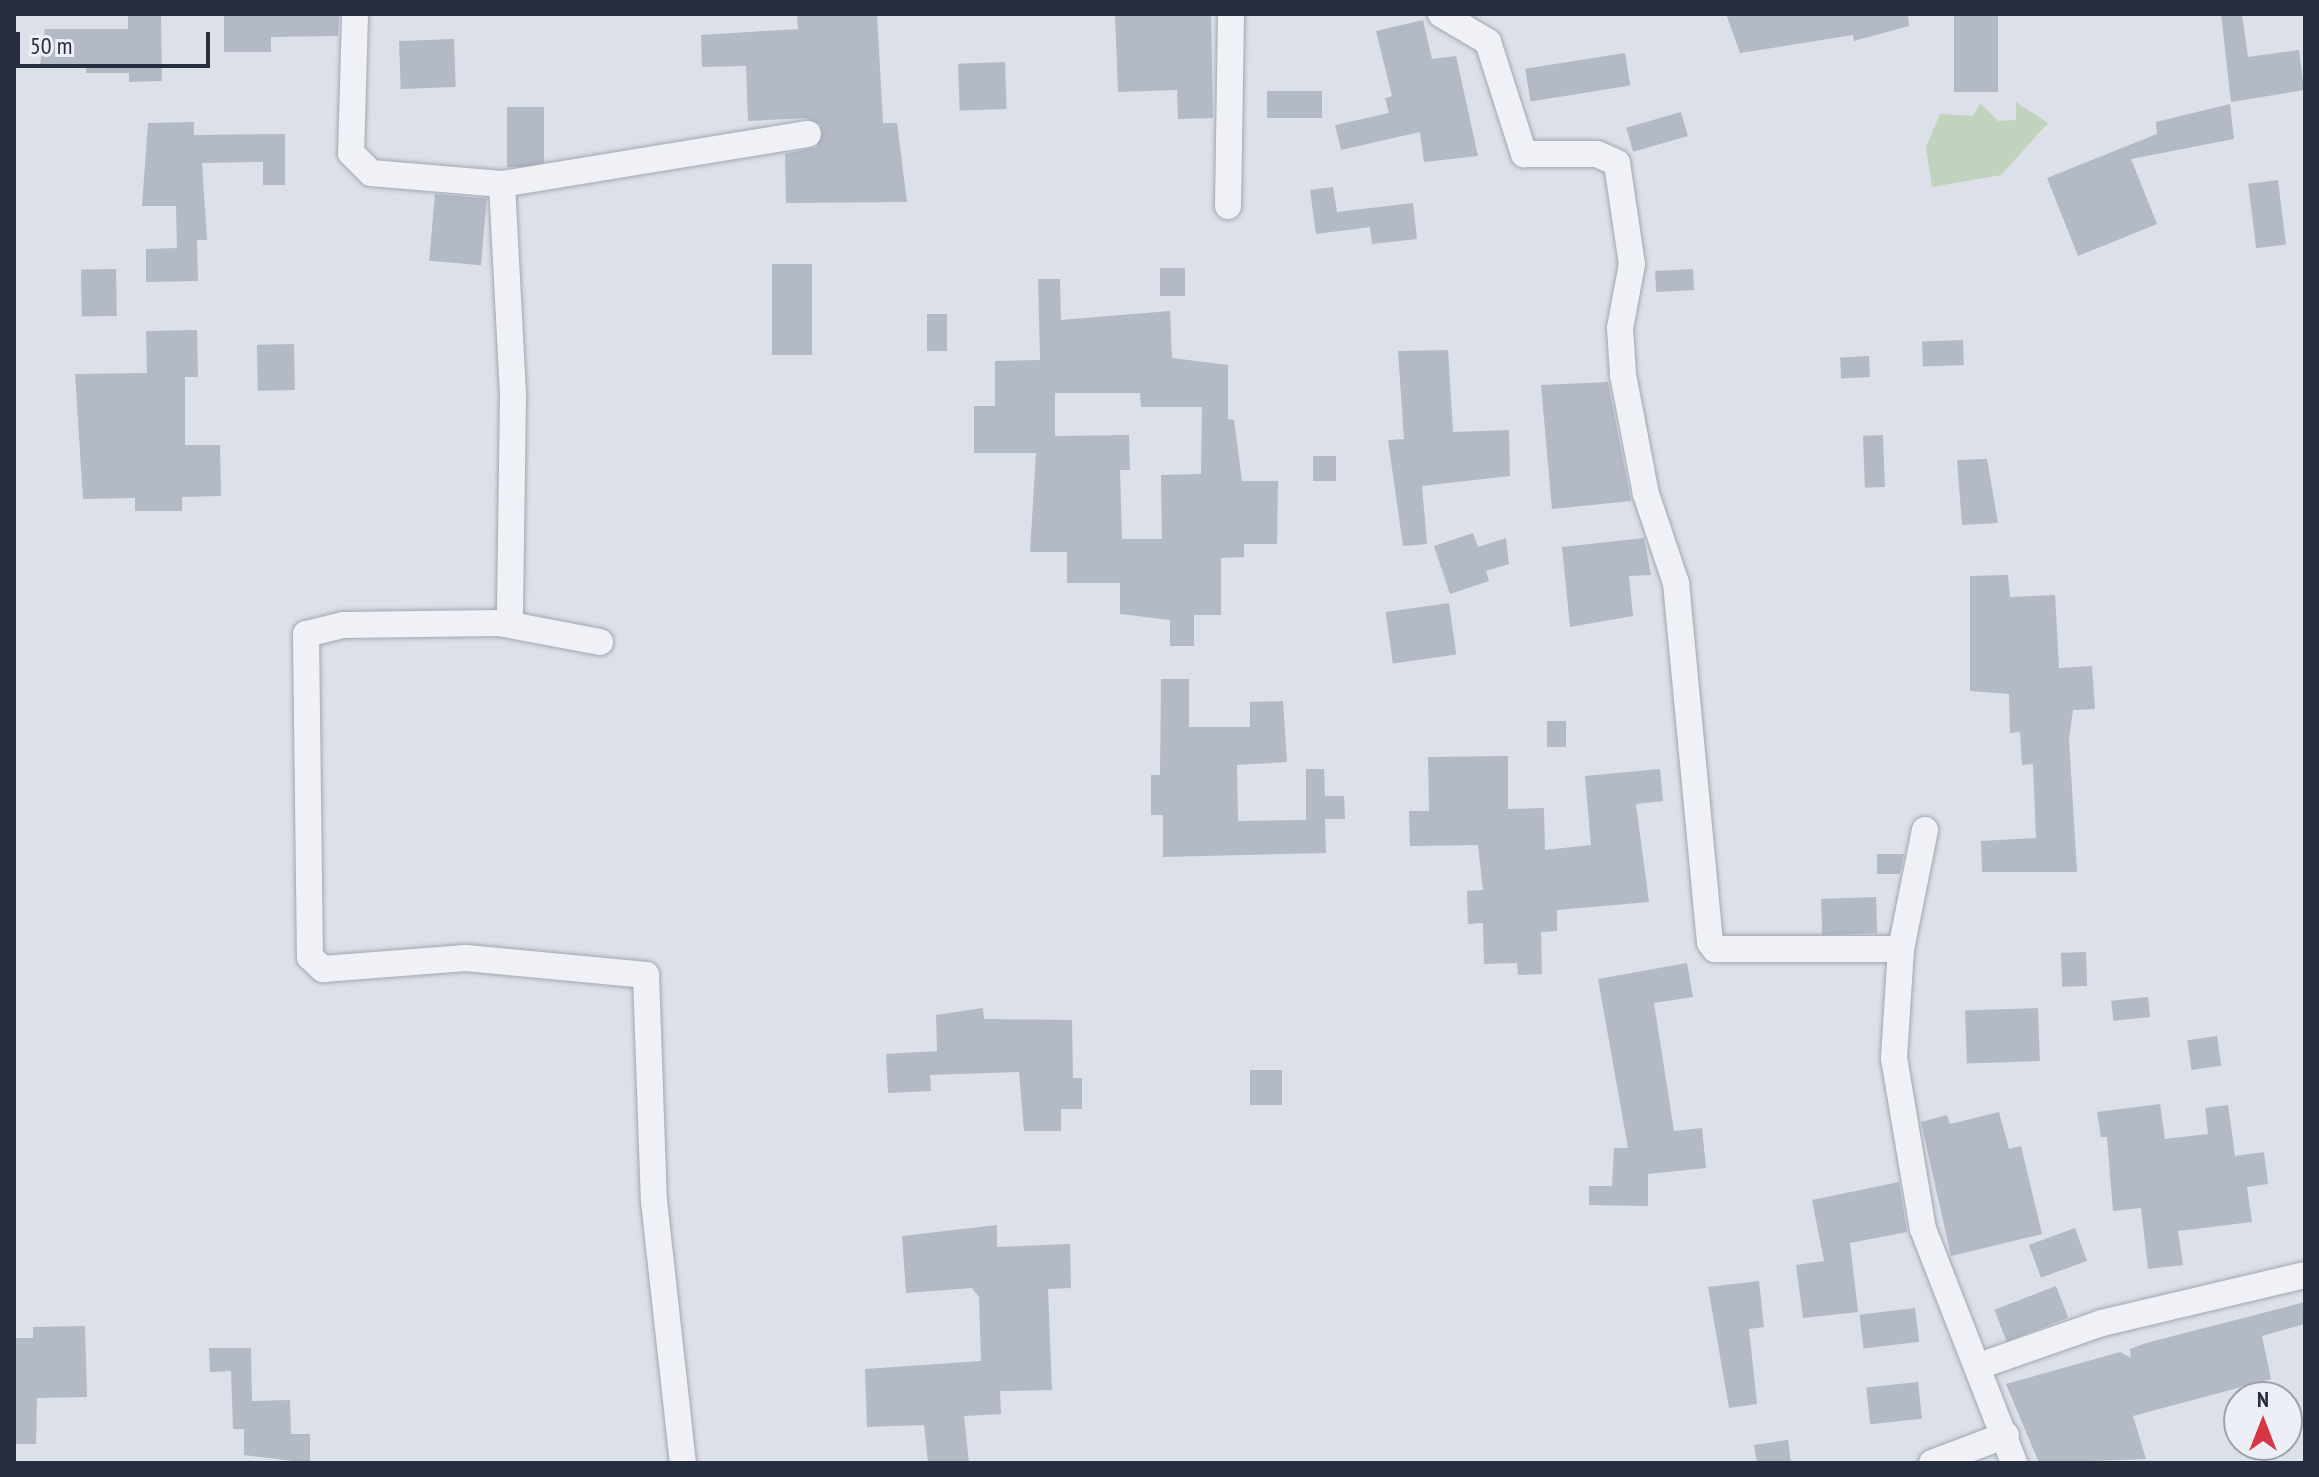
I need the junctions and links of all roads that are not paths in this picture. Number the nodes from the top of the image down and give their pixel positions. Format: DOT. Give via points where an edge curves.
graph roads {
  1 [pos="355,14"];
  2 [pos="1231,14"];
  3 [pos="1441,14"];
  4 [pos="808,134"];
  5 [pos="502,184"];
  6 [pos="1228,206"];
  7 [pos="510,624"];
  8 [pos="600,642"];
  9 [pos="1925,830"];
  10 [pos="1901,949"];
  11 [pos="2305,1275"];
  12 [pos="1979,1366"];
  13 [pos="2006,1435"];
  14 [pos="683,1463"];
  15 [pos="1932,1463"];
  16 [pos="2014,1463"];
  1 -- 5 [label="street" via="355,163 391,178"];
  2 -- 6 [label="street"];
  3 -- 10 [label="street" via="1488,42 1524,154 1597,154 1617,163 1632,264 1620,328 1623,375 1646,494 1676,583 1710,942 1715,949"];
  4 -- 5 [label="street"];
  5 -- 7 [label="street" via="513,395"];
  7 -- 8 [label="street"];
  7 -- 14 [label="street" via="343,625 306,634 310,957 323,969 466,958 646,975 654,1201"];
  9 -- 10 [label="street"];
  10 -- 12 [label="street" via="1894,1058 1907,1147 1923,1229"];
  11 -- 12 [label="street" via="2102,1323"];
  12 -- 13 [label="street"];
  13 -- 15 [label="street"];
  13 -- 16 [label="street"];
}
